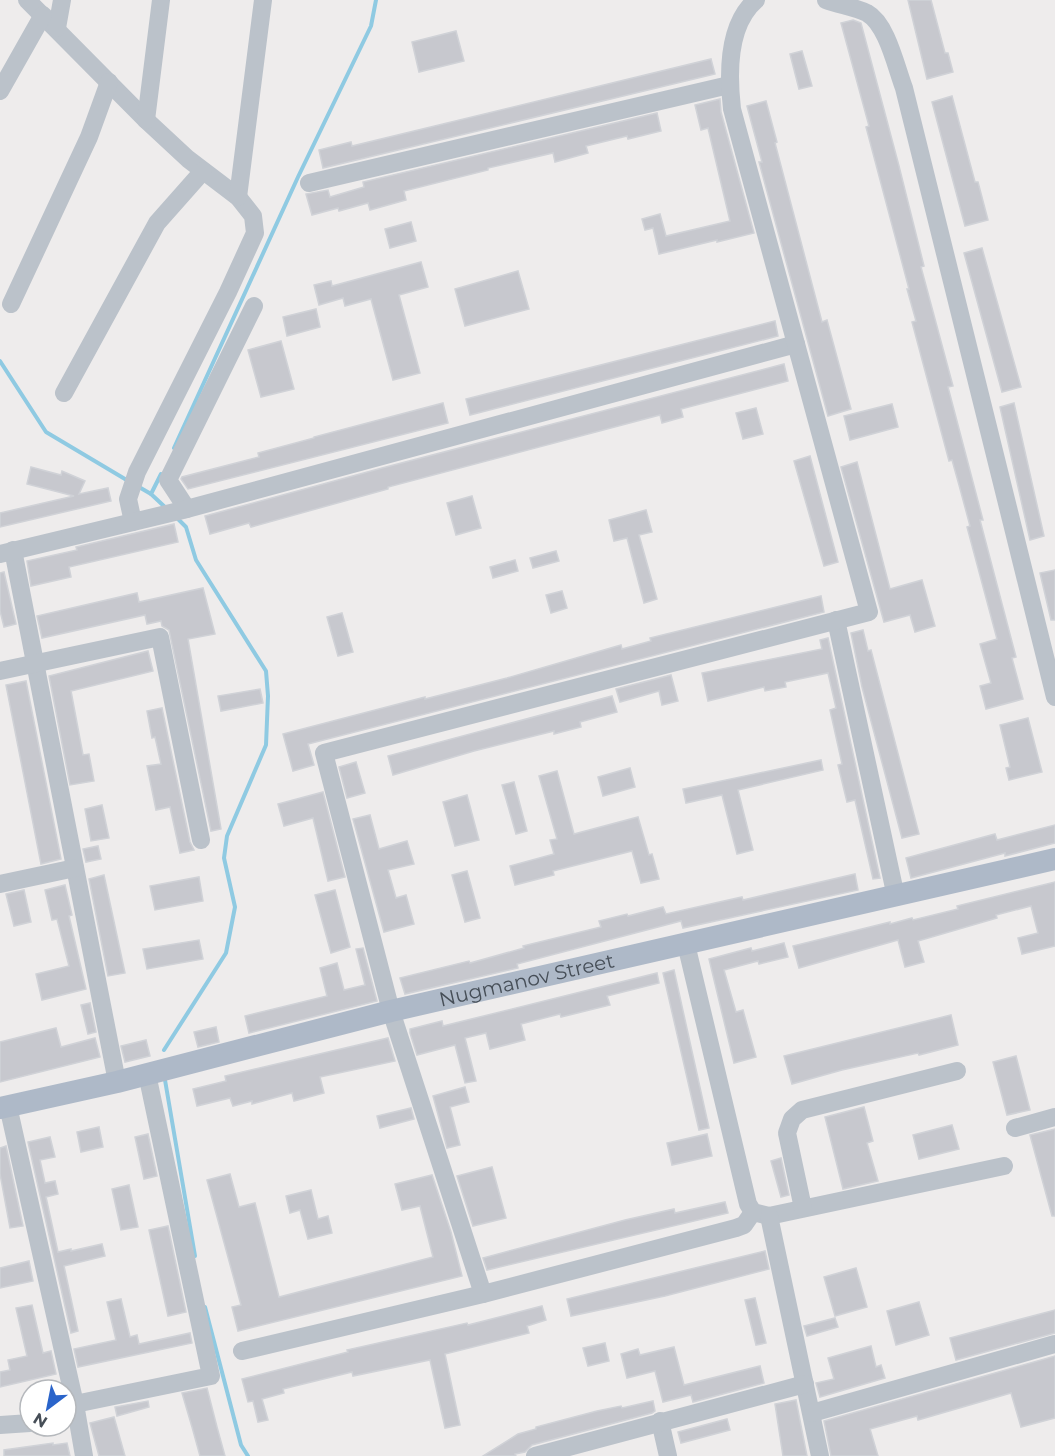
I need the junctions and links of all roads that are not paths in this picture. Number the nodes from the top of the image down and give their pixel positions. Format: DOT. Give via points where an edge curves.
graph roads {
  1 [pos="27,0"];
  2 [pos="62,0"];
  3 [pos="161,0"];
  4 [pos="262,0"];
  5 [pos="756,0"];
  6 [pos="826,0"];
  7 [pos="43,15"];
  8 [pos="57,28"];
  9 [pos="109,82"];
  10 [pos="729,85"];
  11 [pos="0,91"];
  12 [pos="146,120"];
  13 [pos="203,171"];
  14 [pos="309,183"];
  15 [pos="238,197"];
  16 [pos="11,303"];
  17 [pos="254,306"];
  18 [pos="796,344"];
  19 [pos="64,393"];
  20 [pos="185,510"];
  21 [pos="133,522"];
  22 [pos="6,552"];
  23 [pos="836,620"];
  24 [pos="36,664"];
  25 [pos="0,672"];
  26 [pos="1055,697"];
  27 [pos="201,840"];
  28 [pos="1055,860"];
  29 [pos="75,868"];
  30 [pos="0,884"];
  31 [pos="896,897"];
  32 [pos="686,944"];
  33 [pos="391,1011"];
  34 [pos="957,1071"];
  35 [pos="147,1074"];
  36 [pos="117,1082"];
  37 [pos="4,1107"];
  38 [pos="1055,1117"];
  39 [pos="1015,1128"];
  40 [pos="1004,1166"];
  41 [pos="803,1208"];
  42 [pos="761,1214"];
  43 [pos="483,1294"];
  44 [pos="1055,1344"];
  45 [pos="242,1351"];
  46 [pos="64,1378"];
  47 [pos="805,1384"];
  48 [pos="78,1405"];
  49 [pos="812,1413"];
  50 [pos="660,1421"];
  51 [pos="18,1424"];
  52 [pos="0,1425"];
  53 [pos="78,1435"];
  54 [pos="84,1456"];
  55 [pos="535,1456"];
  56 [pos="668,1456"];
  57 [pos="820,1456"];
  1 -- 7 [label="street"];
  2 -- 8 [label="street"];
  3 -- 12 [label="street"];
  4 -- 15 [label="street"];
  5 -- 10 [label="street" via="740,20"];
  6 -- 26 [label="street" via="861,10 877,21 904,88"];
  7 -- 8 [label="street"];
  7 -- 11 [label="street"];
  8 -- 9 [label="street"];
  9 -- 12 [label="street"];
  9 -- 16 [label="street" via="89,137"];
  10 -- 14 [label="street"];
  10 -- 18 [label="street" via="732,109"];
  12 -- 13 [label="street"];
  13 -- 15 [label="street"];
  13 -- 19 [label="street" via="157,223"];
  15 -- 21 [label="street" via="253,216 255,233 136,472 128,499"];
  17 -- 20 [label="street" via="168,480"];
  18 -- 20 [label="street"];
  18 -- 23 [label="street" via="869,612"];
  20 -- 21 [label="street"];
  21 -- 22 [label="street"];
  22 -- 24 [label="street"];
  23 -- 31 [label="street"];
  23 -- 33 [label="street" via="324,753"];
  24 -- 25 [label="street"];
  24 -- 27 [label="street" via="160,638"];
  24 -- 29 [label="street"];
  28 -- 31 [label="main road, Nugmanov Street"];
  29 -- 30 [label="street"];
  29 -- 36 [label="street"];
  31 -- 32 [label="main road, Nugmanov Street"];
  32 -- 33 [label="main road, Nugmanov Street"];
  32 -- 42 [label="street" via="748,1204"];
  33 -- 35 [label="main road, Nugmanov Street"];
  33 -- 43 [label="street"];
  34 -- 41 [label="street" via="802,1110 792,1119 787,1133"];
  35 -- 36 [label="main road, Nugmanov Street"];
  35 -- 48 [label="street" via="211,1376"];
  36 -- 37 [label="main road, Nugmanov Street"];
  37 -- 46 [label="street"];
  38 -- 39 [label="street"];
  40 -- 41 [label="street"];
  41 -- 42 [label="street"];
  42 -- 43 [label="street" via="736,1228"];
  42 -- 47 [label="street"];
  43 -- 45 [label="street"];
  44 -- 49 [label="street"];
  47 -- 49 [label="street"];
  47 -- 50 [label="street"];
  49 -- 57 [label="street"];
  50 -- 55 [label="street"];
  50 -- 56 [label="street"];
  51 -- 52 [label="street"];
  53 -- 54 [label="street"];
}
